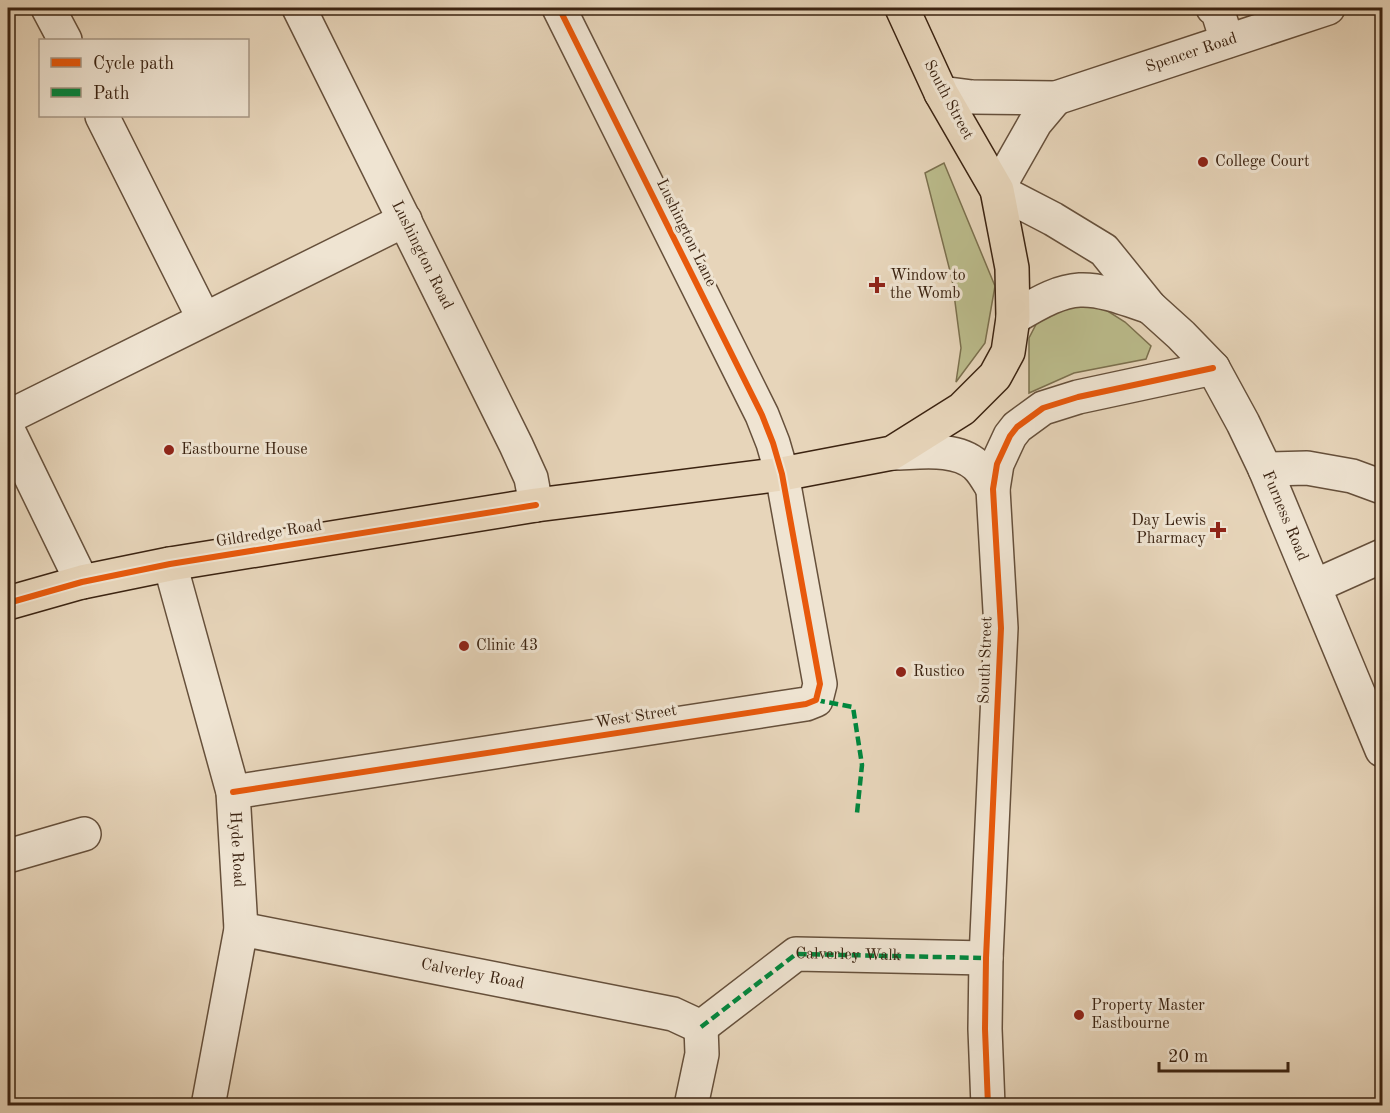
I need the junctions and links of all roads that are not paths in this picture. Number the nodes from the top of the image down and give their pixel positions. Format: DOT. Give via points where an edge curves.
graph roads {
  1 [pos="48,8"];
  2 [pos="299,8"];
  3 [pos="559,8"];
  4 [pos="902,8"];
  5 [pos="1213,8"];
  6 [pos="1328,8"];
  7 [pos="64,39"];
  8 [pos="1227,41"];
  9 [pos="941,93"];
  10 [pos="1056,98"];
  11 [pos="102,117"];
  12 [pos="997,190"];
  13 [pos="405,220"];
  14 [pos="1150,307"];
  15 [pos="1013,318"];
  16 [pos="204,320"];
  17 [pos="1213,368"];
  18 [pos="978,396"];
  19 [pos="8,417"];
  20 [pos="8,430"];
  21 [pos="892,453"];
  22 [pos="1265,469"];
  23 [pos="782,474"];
  24 [pos="1383,487"];
  25 [pos="993,489"];
  26 [pos="536,505"];
  27 [pos="1383,556"];
  28 [pos="170,564"];
  29 [pos="82,582"];
  30 [pos="1315,586"];
  31 [pos="8,603"];
  32 [pos="1383,750"];
  33 [pos="233,792"];
  34 [pos="84,834"];
  35 [pos="8,856"];
  36 [pos="241,929"];
  37 [pos="986,958"];
  38 [pos="701,1027"];
  39 [pos="208,1106"];
  40 [pos="691,1106"];
  41 [pos="988,1106"];
  1 -- 7 [label="street"];
  2 -- 13 [label="street, Lushington Road"];
  3 -- 23 [label="street, Lushington Lane" via="762,416"];
  4 -- 9 [label="main road, South Street"];
  5 -- 8 [label="street" via="1218,12"];
  6 -- 8 [label="street, Spencer Road"];
  8 -- 10 [label="street, Spencer Road"];
  9 -- 10 [label="street, Spencer Road"];
  9 -- 12 [label="main road, South Street"];
  10 -- 12 [label="street" via="1035,123"];
  11 -- 16 [label="street"];
  12 -- 14 [label="street" via="1104,250"];
  12 -- 15 [label="main road, South Street" via="1012,268"];
  13 -- 16 [label="street"];
  13 -- 26 [label="street, Lushington Road" via="516,445 531,478"];
  14 -- 15 [label="street" via="1104,291 1082,289 1061,292"];
  14 -- 17 [label="street, Furness Road"];
  15 -- 18 [label="main road, South Street" via="1008,352"];
  16 -- 19 [label="street"];
  17 -- 22 [label="street, Furness Road"];
  17 -- 25 [label="street, South Street" via="1043,408 1010,436 997,464"];
  18 -- 21 [label="main road, Gildredge Road"];
  20 -- 29 [label="street"];
  21 -- 23 [label="main road, Gildredge Road"];
  21 -- 25 [label="street, Gildredge Road" via="939,453 969,460"];
  22 -- 24 [label="street" via="1307,468 1352,476"];
  22 -- 30 [label="street, Furness Road"];
  23 -- 26 [label="main road, Gildredge Road"];
  23 -- 33 [label="street, West Street" via="820,684 816,700 806,705"];
  25 -- 37 [label="street, South Street" via="1001,628"];
  26 -- 28 [label="main road, Gildredge Road"];
  27 -- 30 [label="street"];
  28 -- 29 [label="main road, Gildredge Road"];
  28 -- 33 [label="street, Hyde Road"];
  29 -- 31 [label="main road, Gildredge Road"];
  30 -- 32 [label="street, Furness Road"];
  33 -- 36 [label="street, Hyde Road"];
  34 -- 35 [label="street"];
  36 -- 38 [label="street, Calverley Road" via="673,1014"];
  36 -- 39 [label="street, Hyde Road"];
  37 -- 38 [label="street, Calverley Walk" via="796,954"];
  37 -- 41 [label="street, South Street"];
  38 -- 40 [label="street" via="702,1054"];
}
